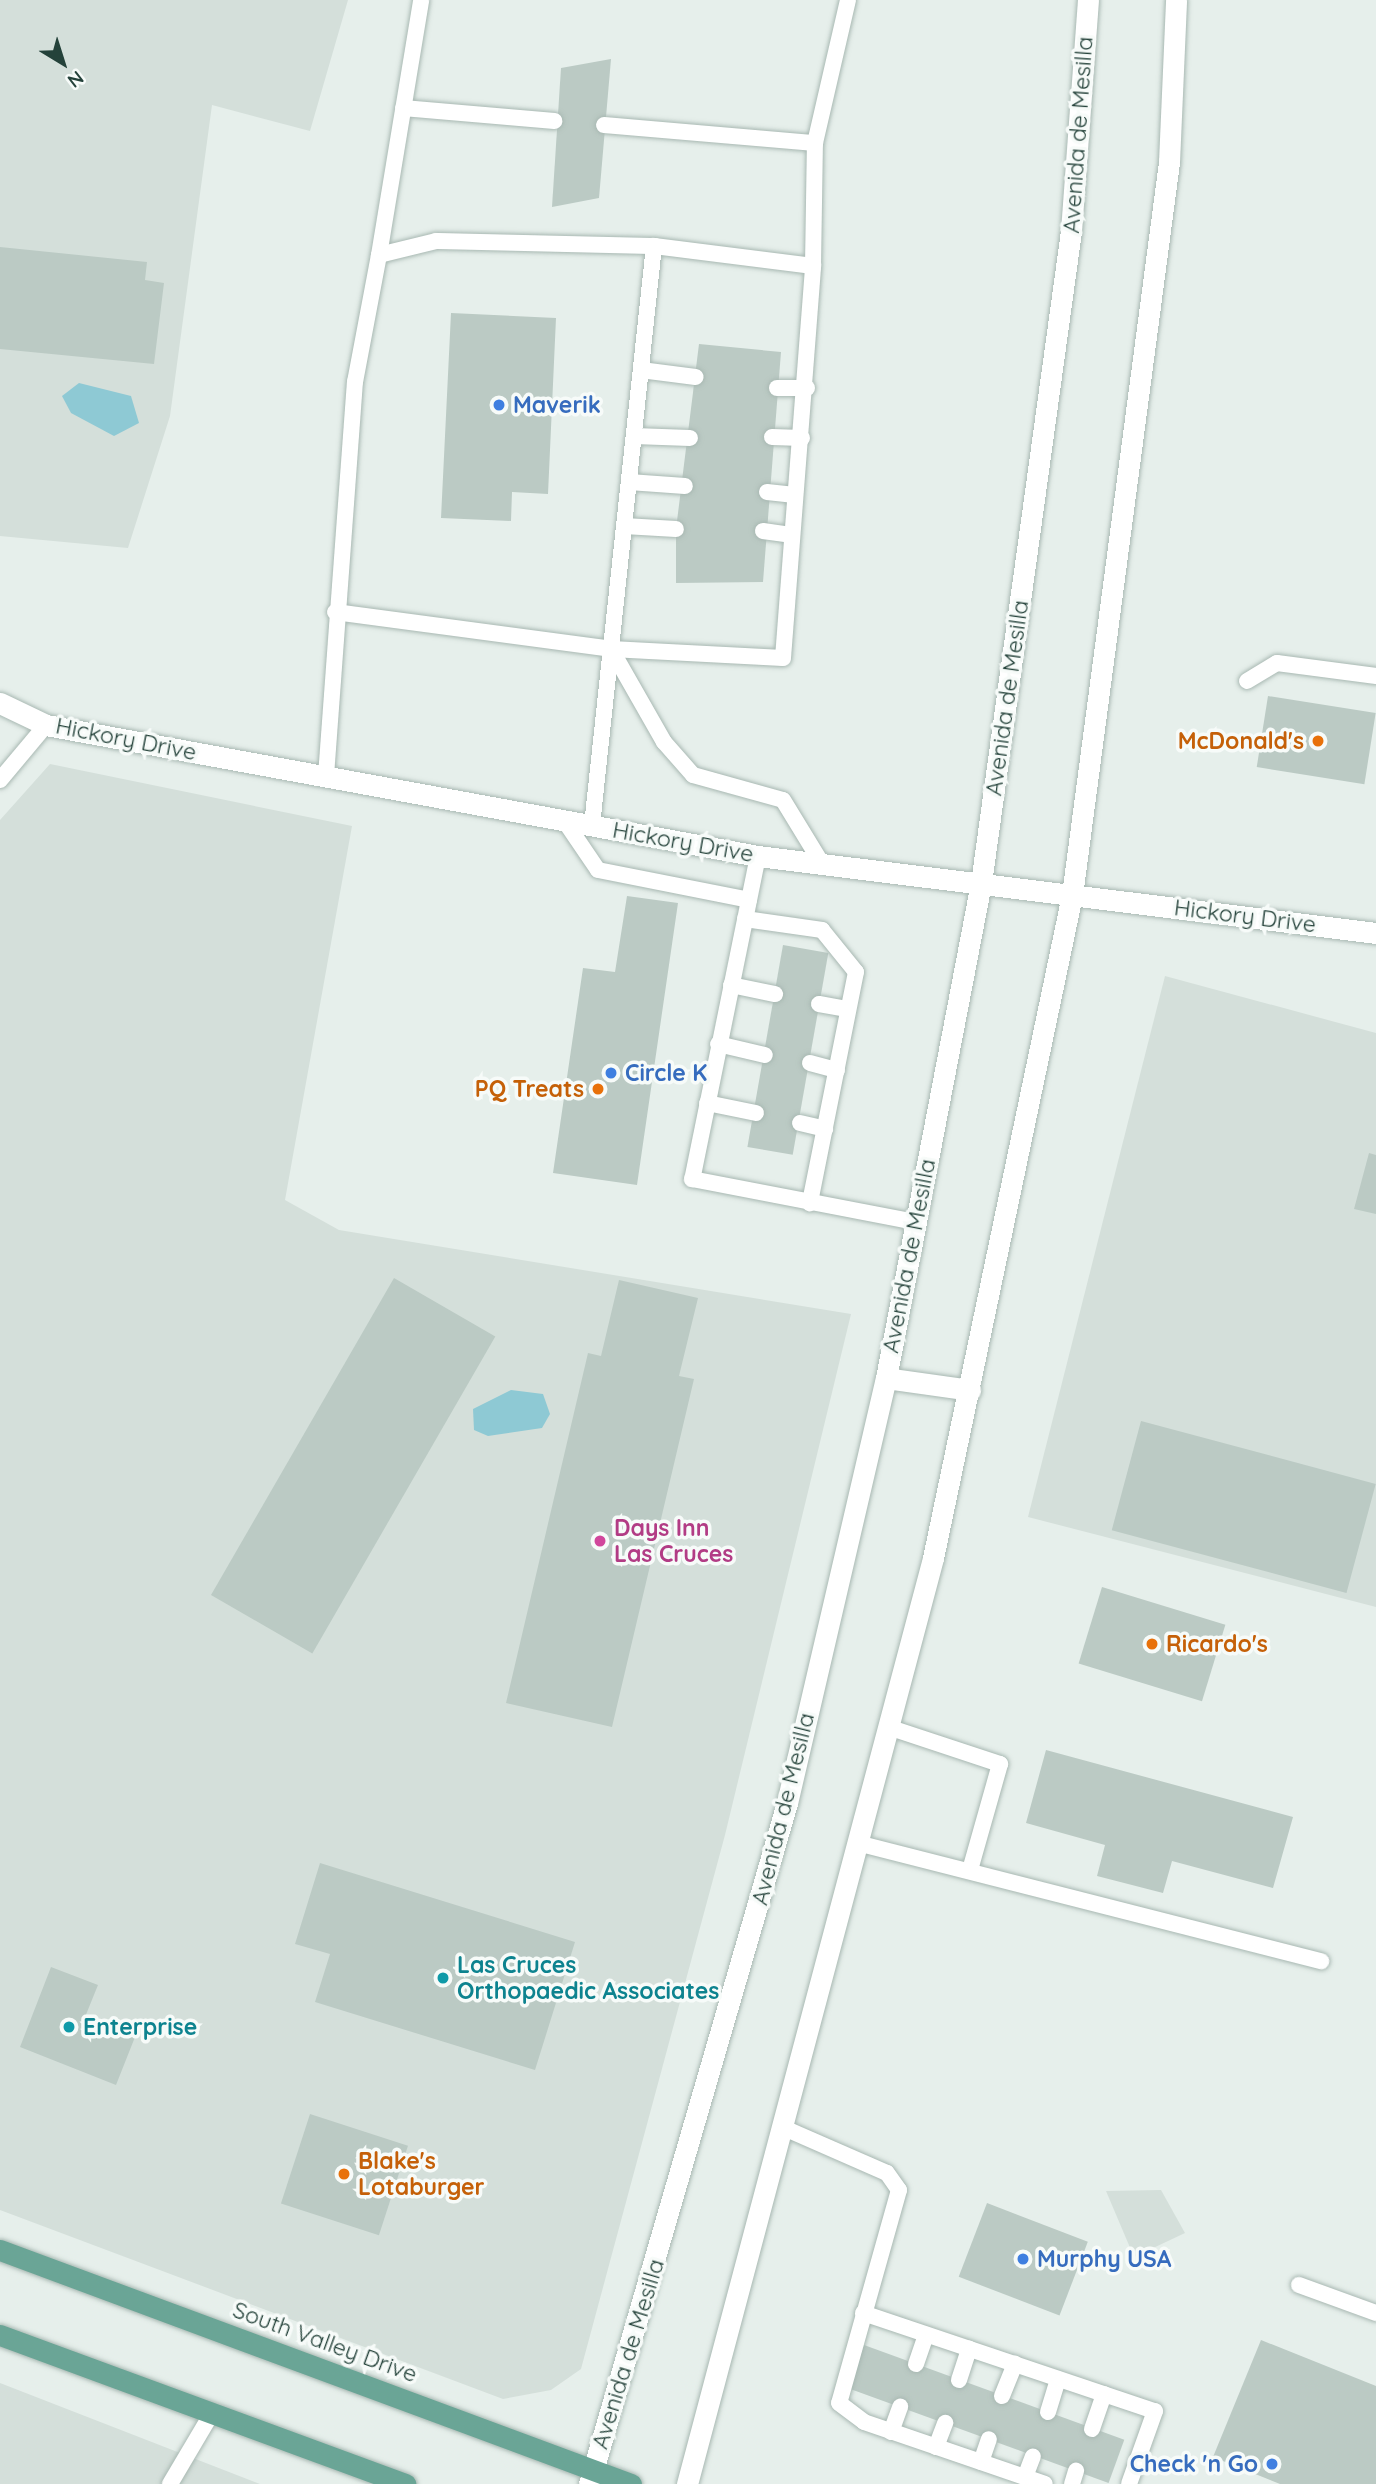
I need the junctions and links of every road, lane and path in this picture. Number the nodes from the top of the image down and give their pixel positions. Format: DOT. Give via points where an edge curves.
graph roads {
  1 [pos="421,0"];
  2 [pos="848,0"];
  3 [pos="1088,0"];
  4 [pos="1176,0"];
  5 [pos="403,108"];
  6 [pos="554,121"];
  7 [pos="604,125"];
  8 [pos="815,143"];
  9 [pos="654,246"];
  10 [pos="379,255"];
  11 [pos="813,266"];
  12 [pos="641,370"];
  13 [pos="696,377"];
  14 [pos="777,388"];
  15 [pos="807,388"];
  16 [pos="634,436"];
  17 [pos="772,437"];
  18 [pos="690,438"];
  19 [pos="802,438"];
  20 [pos="629,482"];
  21 [pos="685,486"];
  22 [pos="767,492"];
  23 [pos="795,495"];
  24 [pos="624,526"];
  25 [pos="676,529"];
  26 [pos="763,531"];
  27 [pos="791,535"];
  28 [pos="335,612"];
  29 [pos="611,649"];
  30 [pos="1376,676"];
  31 [pos="1247,681"];
  32 [pos="0,703"];
  33 [pos="46,724"];
  34 [pos="327,776"];
  35 [pos="0,780"];
  36 [pos="564,820"];
  37 [pos="592,825"];
  38 [pos="758,856"];
  39 [pos="822,864"];
  40 [pos="981,883"];
  41 [pos="1072,895"];
  42 [pos="749,900"];
  43 [pos="746,919"];
  44 [pos="1376,933"];
  45 [pos="731,985"];
  46 [pos="775,993"];
  47 [pos="819,1003"];
  48 [pos="848,1009"];
  49 [pos="718,1044"];
  50 [pos="765,1055"];
  51 [pos="810,1063"];
  52 [pos="837,1070"];
  53 [pos="707,1103"];
  54 [pos="756,1113"];
  55 [pos="800,1123"];
  56 [pos="825,1129"];
  57 [pos="810,1203"];
  58 [pos="916,1222"];
  59 [pos="886,1378"];
  60 [pos="970,1391"];
  61 [pos="891,1728"];
  62 [pos="861,1844"];
  63 [pos="970,1870"];
  64 [pos="1321,1961"];
  65 [pos="785,2128"];
  66 [pos="0,2250"];
  67 [pos="1299,2285"];
  68 [pos="863,2313"];
  69 [pos="1376,2313"];
  70 [pos="0,2335"];
  71 [pos="926,2335"];
  72 [pos="969,2349"];
  73 [pos="916,2364"];
  74 [pos="1015,2364"];
  75 [pos="1058,2379"];
  76 [pos="959,2380"];
  77 [pos="1104,2394"];
  78 [pos="1002,2396"];
  79 [pos="900,2407"];
  80 [pos="212,2413"];
  81 [pos="1048,2413"];
  82 [pos="945,2423"];
  83 [pos="1092,2429"];
  84 [pos="891,2432"];
  85 [pos="989,2439"];
  86 [pos="936,2447"];
  87 [pos="1033,2456"];
  88 [pos="981,2462"];
  89 [pos="591,2477"];
  90 [pos="1025,2477"];
  91 [pos="170,2484"];
  92 [pos="406,2484"];
  93 [pos="631,2484"];
  94 [pos="687,2484"];
  95 [pos="1045,2484"];
  96 [pos="1129,2484"];
  1 -- 5 [label="lane"];
  2 -- 8 [label="lane"];
  3 -- 40 [label="main road, Avenida de Mesilla" via="1068,256"];
  4 -- 41 [label="main road" via="1169,162"];
  5 -- 6 [label="lane"];
  5 -- 10 [label="lane"];
  7 -- 8 [label="lane"];
  8 -- 11 [label="lane"];
  9 -- 10 [label="lane" via="436,242"];
  9 -- 11 [label="lane"];
  9 -- 12 [label="lane"];
  10 -- 28 [label="lane" via="355,382"];
  11 -- 15 [label="lane"];
  12 -- 13 [label="lane"];
  12 -- 16 [label="lane"];
  14 -- 15 [label="lane"];
  15 -- 19 [label="lane"];
  16 -- 18 [label="lane"];
  16 -- 20 [label="lane"];
  17 -- 19 [label="lane"];
  19 -- 23 [label="lane"];
  20 -- 21 [label="lane"];
  20 -- 24 [label="lane"];
  22 -- 23 [label="lane"];
  23 -- 27 [label="lane"];
  24 -- 25 [label="lane"];
  24 -- 29 [label="lane"];
  26 -- 27 [label="lane"];
  27 -- 29 [label="lane" via="783,658"];
  28 -- 29 [label="lane"];
  28 -- 34 [label="lane"];
  29 -- 37 [label="lane"];
  29 -- 39 [label="lane" via="664,742 693,775 783,800"];
  30 -- 31 [label="lane" via="1277,663"];
  32 -- 33 [label="main road, Hickory Drive"];
  33 -- 34 [label="main road, Hickory Drive"];
  33 -- 35 [label="lane"];
  34 -- 36 [label="main road, Hickory Drive"];
  36 -- 37 [label="main road, Hickory Drive"];
  36 -- 42 [label="lane" via="598,870"];
  37 -- 38 [label="main road, Hickory Drive"];
  38 -- 39 [label="main road, Hickory Drive"];
  38 -- 42 [label="lane"];
  39 -- 40 [label="main road, Hickory Drive"];
  40 -- 41 [label="main road, Hickory Drive"];
  40 -- 58 [label="main road, Avenida de Mesilla"];
  41 -- 44 [label="main road, Hickory Drive"];
  41 -- 60 [label="main road"];
  42 -- 43 [label="lane"];
  43 -- 45 [label="lane"];
  43 -- 48 [label="lane" via="822,930 856,972"];
  45 -- 46 [label="lane"];
  45 -- 49 [label="lane"];
  47 -- 48 [label="lane"];
  48 -- 52 [label="lane"];
  49 -- 50 [label="lane"];
  49 -- 53 [label="lane"];
  51 -- 52 [label="lane"];
  52 -- 56 [label="lane"];
  53 -- 54 [label="lane"];
  53 -- 57 [label="lane" via="692,1179"];
  55 -- 56 [label="lane"];
  56 -- 57 [label="lane"];
  57 -- 58 [label="lane"];
  58 -- 59 [label="main road, Avenida de Mesilla"];
  59 -- 60 [label="main road"];
  59 -- 89 [label="main road, Avenida de Mesilla" via="784,1815"];
  60 -- 61 [label="main road"];
  61 -- 62 [label="main road"];
  61 -- 63 [label="lane" via="1000,1764"];
  62 -- 63 [label="lane"];
  62 -- 65 [label="main road"];
  63 -- 64 [label="lane"];
  65 -- 68 [label="lane" via="887,2173 899,2190 898,2210"];
  65 -- 94 [label="main road"];
  66 -- 89 [label="main road, South Valley Drive"];
  67 -- 69 [label="lane"];
  68 -- 71 [label="lane"];
  68 -- 84 [label="lane" via="839,2403 863,2423"];
  70 -- 80 [label="main road"];
  71 -- 72 [label="lane"];
  71 -- 73 [label="lane"];
  72 -- 74 [label="lane"];
  72 -- 76 [label="lane"];
  74 -- 75 [label="lane"];
  74 -- 78 [label="lane"];
  75 -- 77 [label="lane"];
  75 -- 81 [label="lane"];
  77 -- 83 [label="lane"];
  77 -- 96 [label="lane" via="1155,2411"];
  79 -- 84 [label="lane"];
  80 -- 91 [label="lane"];
  80 -- 92 [label="main road"];
  82 -- 86 [label="lane"];
  84 -- 86 [label="lane"];
  85 -- 88 [label="lane"];
  86 -- 88 [label="lane"];
  87 -- 90 [label="lane"];
  88 -- 90 [label="lane"];
  89 -- 93 [label="main road, South Valley Drive"];
  90 -- 95 [label="lane"];
}
